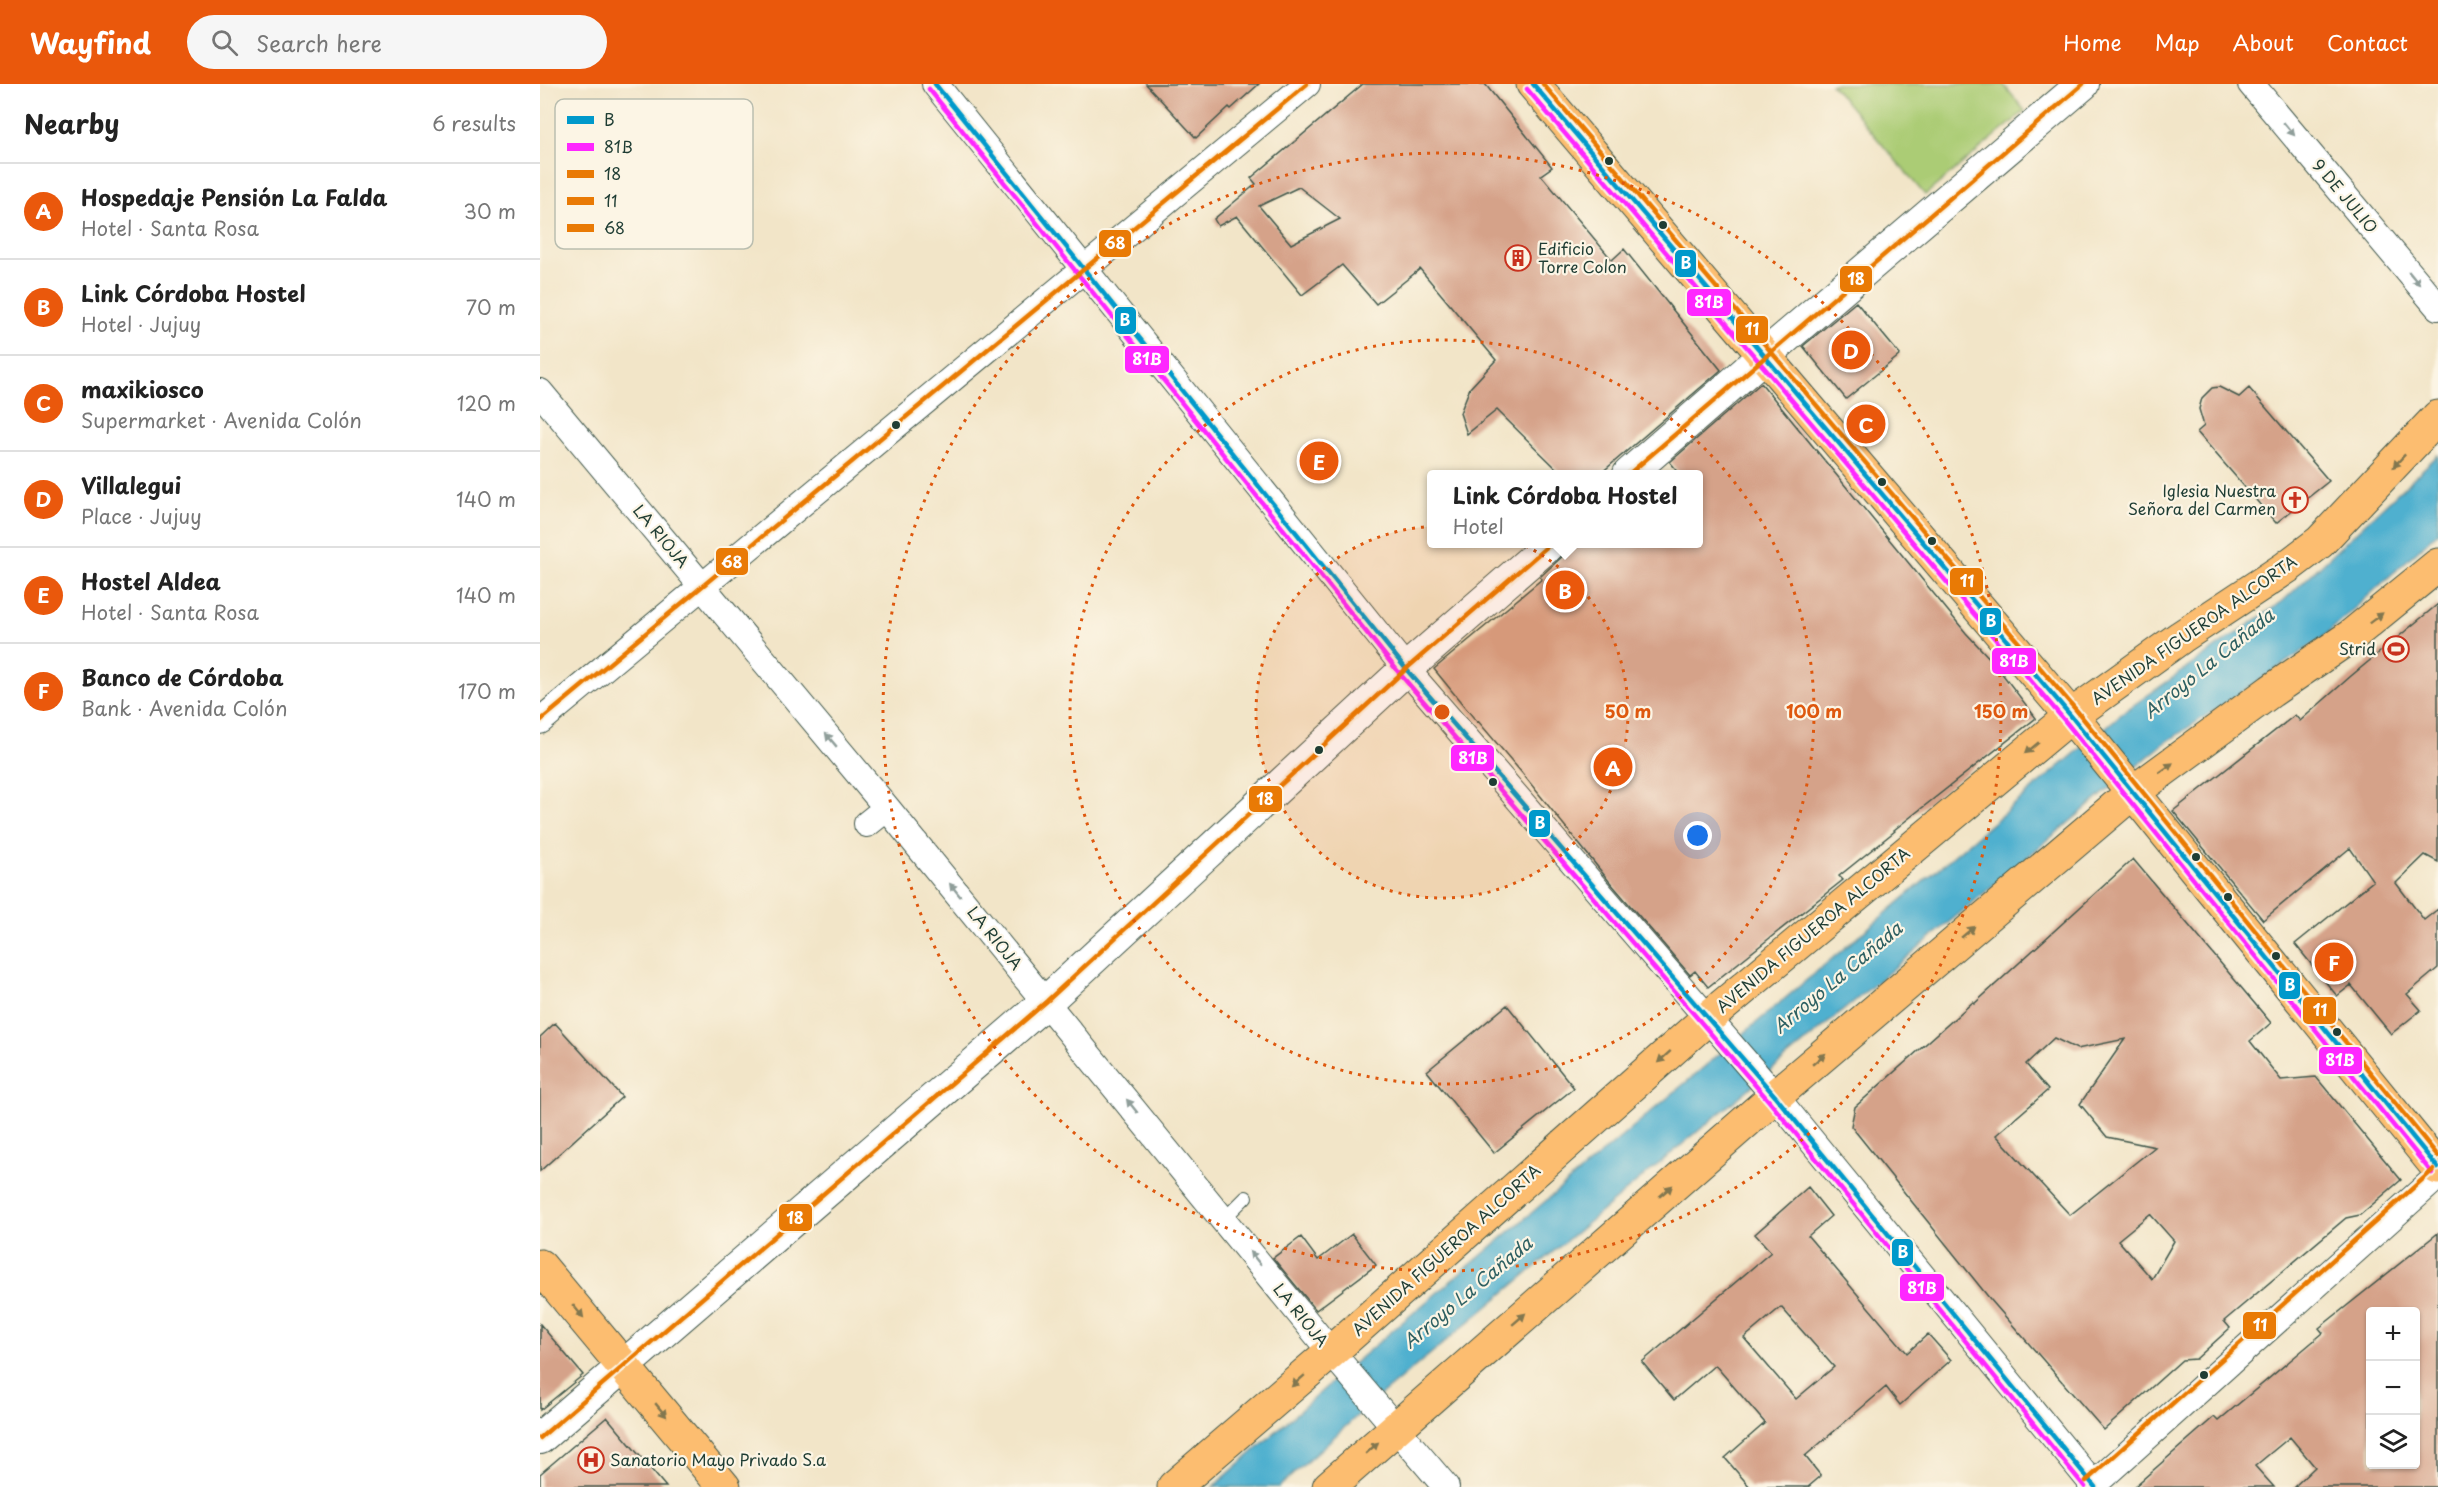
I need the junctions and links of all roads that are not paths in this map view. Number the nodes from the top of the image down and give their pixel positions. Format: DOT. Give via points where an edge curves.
graph roads {
  1 [pos="935,84"];
  2 [pos="1308,84"];
  3 [pos="1533,84"];
  4 [pos="2083,84"];
  5 [pos="2251,84"];
  6 [pos="1086,270"];
  7 [pos="2438,307"];
  8 [pos="1764,356"];
  9 [pos="540,392"];
  10 [pos="2438,417"];
  11 [pos="1634,470"];
  12 [pos="1544,548"];
  13 [pos="2438,565"];
  14 [pos="704,586"];
  15 [pos="1406,669"];
  16 [pos="2071,716"];
  17 [pos="540,720"];
  18 [pos="2132,793"];
  19 [pos="887,808"];
  20 [pos="867,824"];
  21 [pos="1047,1002"];
  22 [pos="1708,1018"];
  23 [pos="1775,1096"];
  24 [pos="2438,1168"];
  25 [pos="2438,1176"];
  26 [pos="1246,1197"];
  27 [pos="1224,1219"];
  28 [pos="540,1266"];
  29 [pos="1331,1352"];
  30 [pos="623,1365"];
  31 [pos="1396,1426"];
  32 [pos="540,1438"];
  33 [pos="2093,1486"];
  34 [pos="724,1487"];
  35 [pos="1174,1487"];
  36 [pos="1329,1487"];
  37 [pos="1446,1487"];
  1 -- 6 [label="street"];
  2 -- 6 [label="street"];
  3 -- 8 [label="main road"];
  4 -- 8 [label="street"];
  5 -- 7 [label="street, 9 DE JULIO, one-way"];
  6 -- 14 [label="street"];
  6 -- 15 [label="street"];
  8 -- 11 [label="street"];
  8 -- 16 [label="main road"];
  9 -- 14 [label="street, LA RIOJA"];
  10 -- 16 [label="main road, AVENIDA FIGUEROA ALCORTA, one-way" via="2320,542"];
  12 -- 15 [label="street"];
  18 -- 13 [label="main road, one-way" via="2360,630"];
  14 -- 17 [label="street"];
  19 -- 14 [label="street, LA RIOJA, one-way"];
  15 -- 21 [label="street"];
  15 -- 22 [label="street"];
  16 -- 18 [label="main road"];
  16 -- 22 [label="main road, AVENIDA FIGUEROA ALCORTA, one-way"];
  23 -- 18 [label="main road, one-way"];
  18 -- 24 [label="main road"];
  19 -- 20 [label="street"];
  21 -- 19 [label="street, LA RIOJA, one-way"];
  27 -- 21 [label="street, LA RIOJA, one-way"];
  21 -- 30 [label="street"];
  22 -- 23 [label="street"];
  22 -- 29 [label="main road, AVENIDA FIGUEROA ALCORTA, one-way"];
  31 -- 23 [label="main road, one-way"];
  23 -- 33 [label="street"];
  25 -- 33 [label="street"];
  26 -- 27 [label="lane"];
  29 -- 27 [label="street, LA RIOJA, one-way"];
  28 -- 30 [label="main road, one-way"];
  29 -- 31 [label="street, LA RIOJA"];
  29 -- 35 [label="main road, AVENIDA FIGUEROA ALCORTA, one-way"];
  30 -- 32 [label="street"];
  30 -- 34 [label="main road, one-way"];
  36 -- 31 [label="main road, one-way"];
  31 -- 37 [label="street, LA RIOJA"];
}
